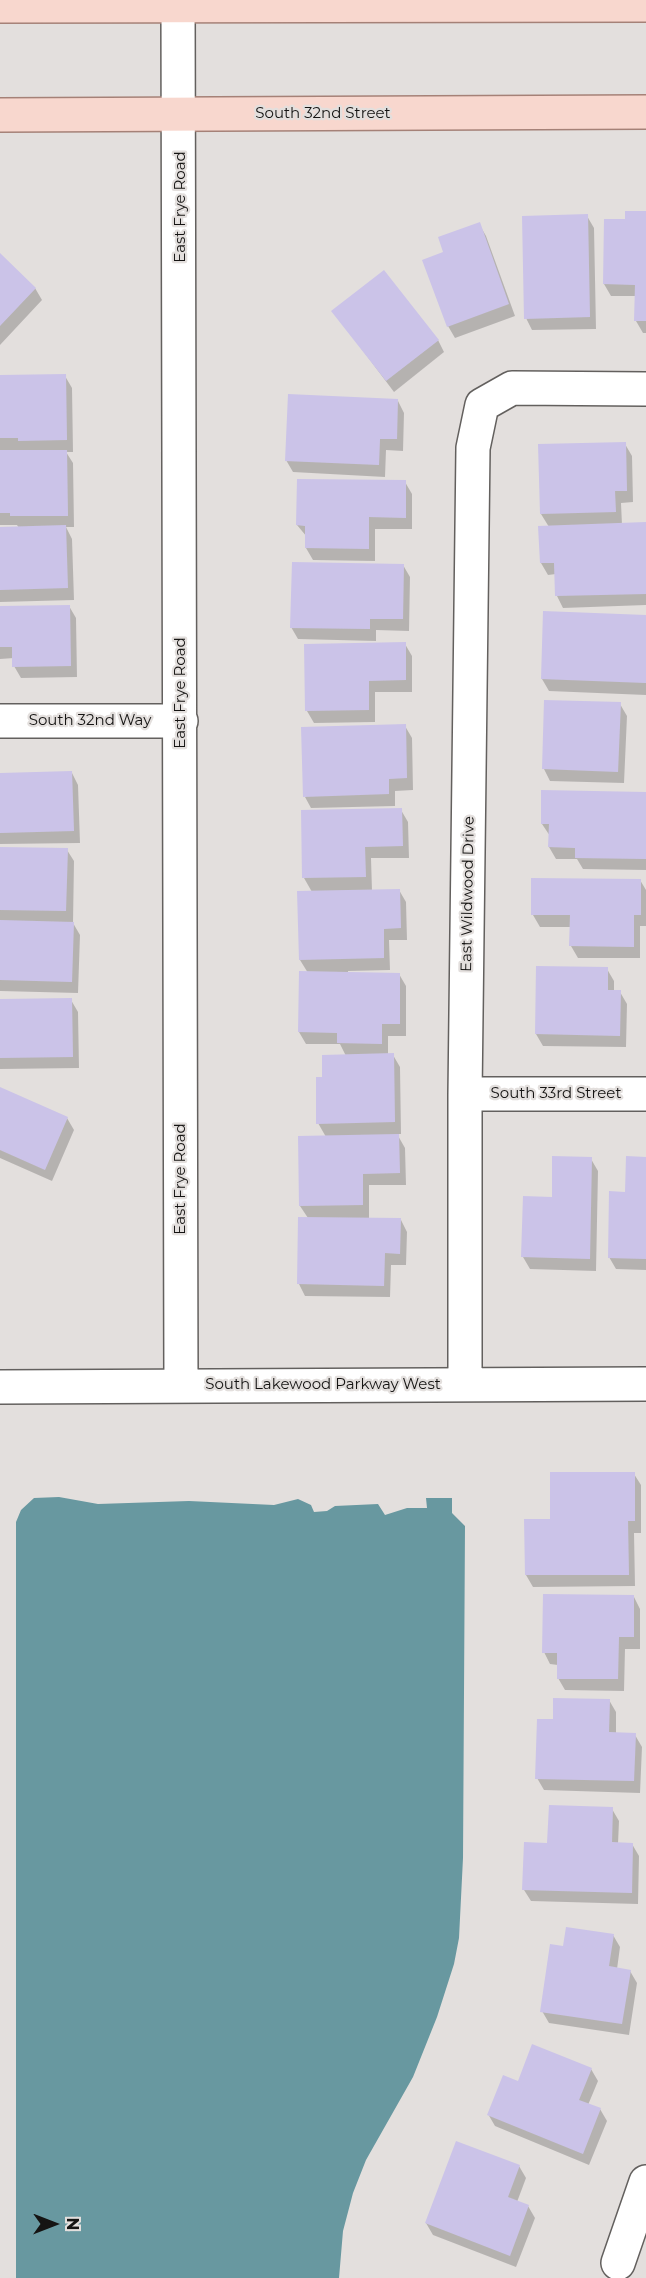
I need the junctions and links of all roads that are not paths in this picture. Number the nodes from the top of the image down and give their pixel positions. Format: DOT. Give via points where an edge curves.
graph roads {
  1 [pos="178,3"];
  2 [pos="646,5"];
  3 [pos="0,6"];
  4 [pos="646,112"];
  5 [pos="180,114"];
  6 [pos="0,115"];
  7 [pos="646,389"];
  8 [pos="0,721"];
  9 [pos="181,721"];
  10 [pos="465,1094"];
  11 [pos="646,1094"];
  12 [pos="465,1384"];
  13 [pos="646,1384"];
  14 [pos="182,1386"];
  15 [pos="0,1387"];
  16 [pos="646,2182"];
  17 [pos="618,2263"];
  1 -- 2 [label="main road"];
  1 -- 3 [label="main road"];
  1 -- 5 [label="street, East Frye Road"];
  4 -- 5 [label="main road, South 32nd Street"];
  5 -- 6 [label="main road, South 32nd Street"];
  5 -- 9 [label="street, East Frye Road"];
  7 -- 10 [label="street, East Wildwood Drive" via="512,388 482,405 474,448"];
  8 -- 9 [label="street, South 32nd Way"];
  9 -- 14 [label="street, East Frye Road"];
  10 -- 11 [label="street, South 33rd Street"];
  10 -- 12 [label="street, East Wildwood Drive"];
  12 -- 13 [label="street, South Lakewood Parkway West"];
  12 -- 14 [label="street, South Lakewood Parkway West"];
  14 -- 15 [label="street, South Lakewood Parkway West"];
  16 -- 17 [label="street"];
}
